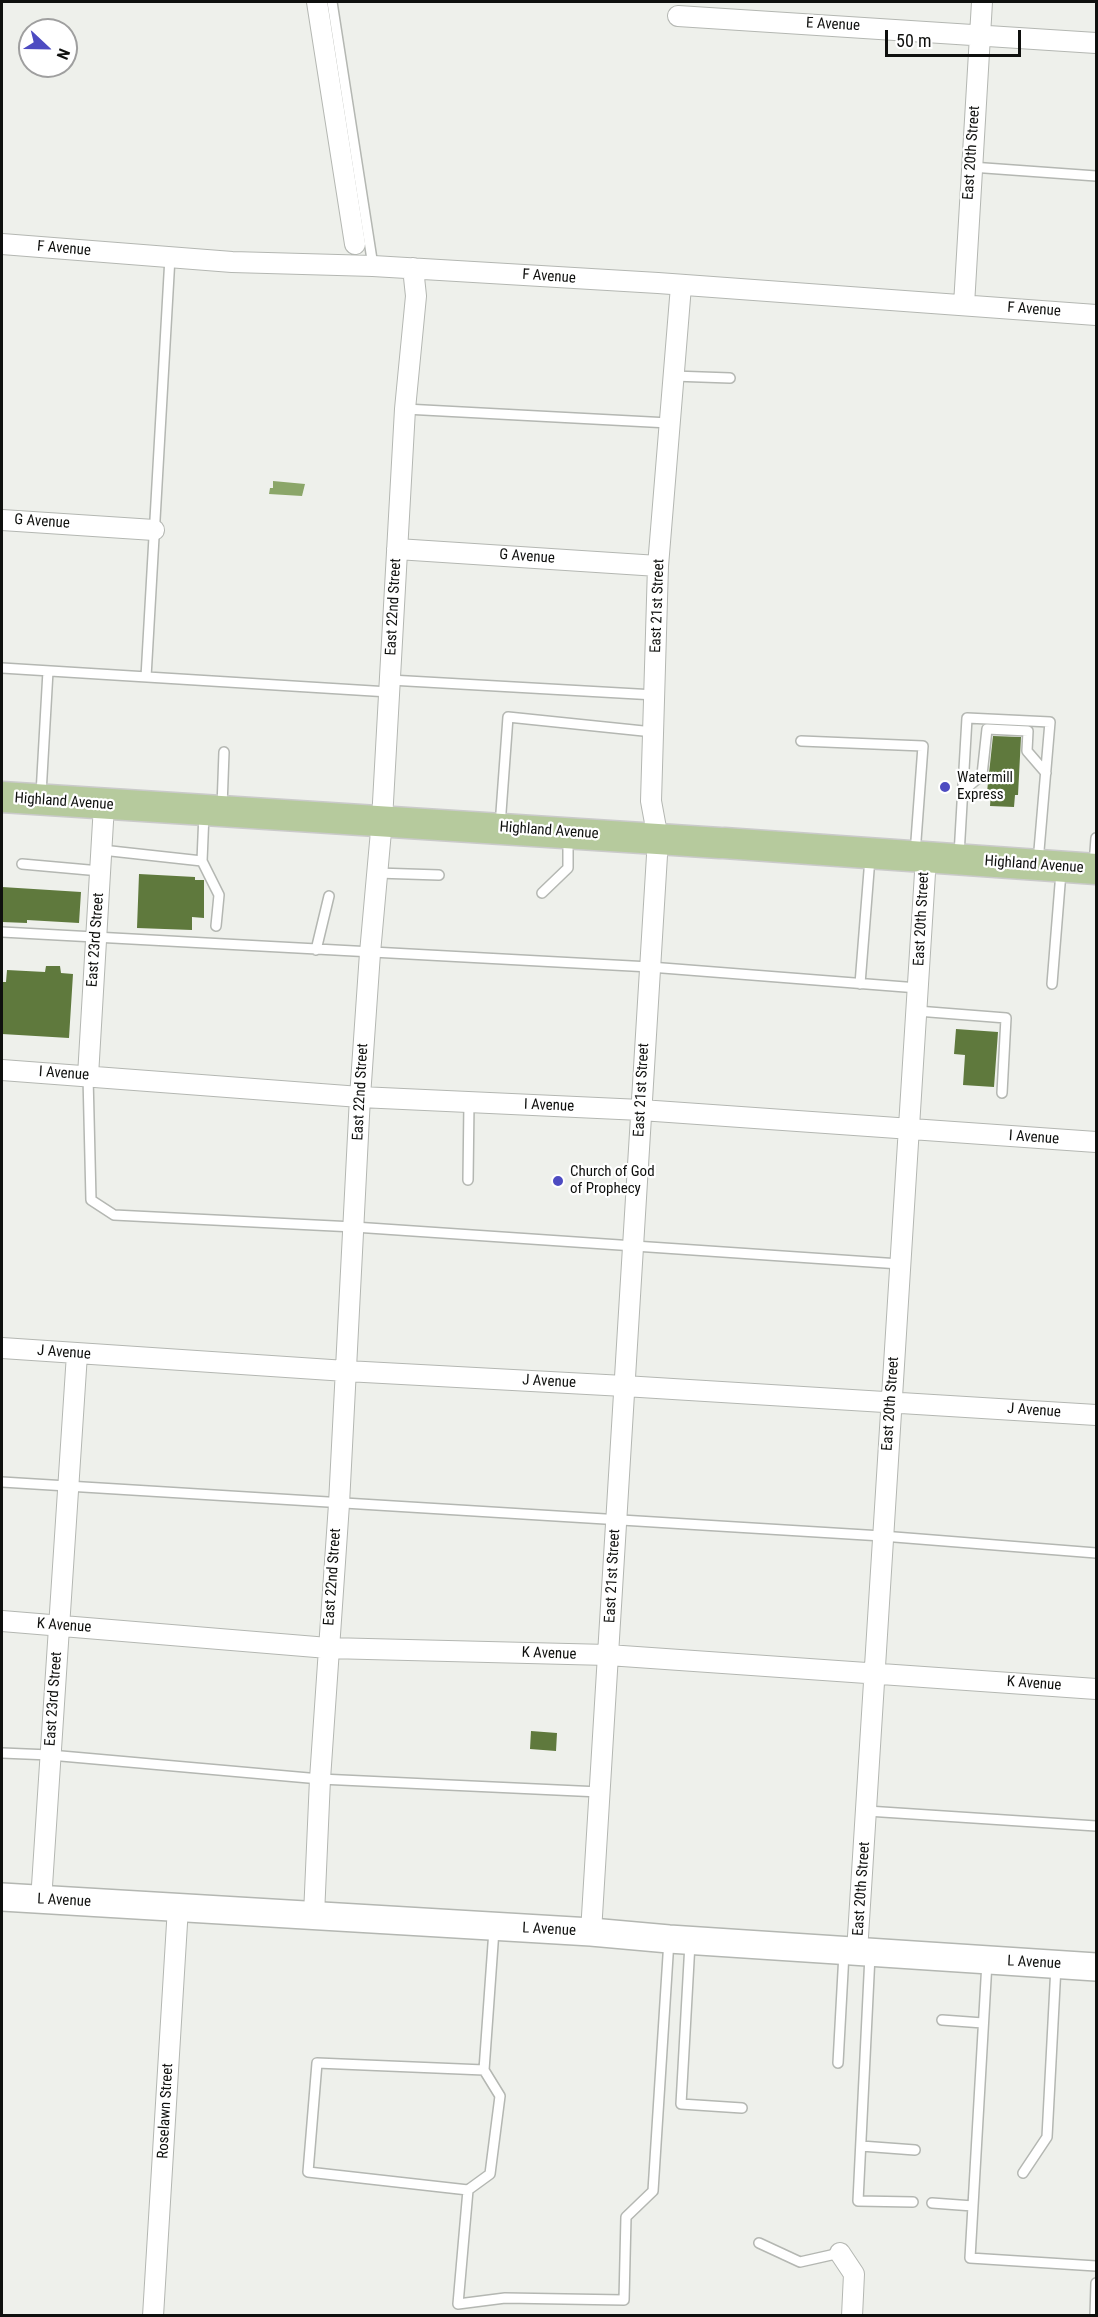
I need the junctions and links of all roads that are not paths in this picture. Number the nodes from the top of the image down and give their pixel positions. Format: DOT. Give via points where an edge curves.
graph roads {
  1 [pos="317,2"];
  2 [pos="332,2"];
  3 [pos="982,2"];
  4 [pos="678,16"];
  5 [pos="980,34"];
  6 [pos="1096,43"];
  7 [pos="971,167"];
  8 [pos="1096,176"];
  9 [pos="2,244"];
  10 [pos="355,244"];
  11 [pos="170,257"];
  12 [pos="373,266"];
  13 [pos="414,268"];
  14 [pos="681,286"];
  15 [pos="964,304"];
  16 [pos="1096,315"];
  17 [pos="673,376"];
  18 [pos="730,378"];
  19 [pos="405,409"];
  20 [pos="669,423"];
  21 [pos="2,520"];
  22 [pos="154,530"];
  23 [pos="397,549"];
  24 [pos="658,566"];
  25 [pos="2,668"];
  26 [pos="48,671"];
  27 [pos="146,677"];
  28 [pos="389,686"];
  29 [pos="655,695"];
  30 [pos="653,732"];
  31 [pos="801,741"];
  32 [pos="224,752"];
  33 [pos="1046,773"];
  34 [pos="963,791"];
  35 [pos="2,797"];
  36 [pos="41,800"];
  37 [pos="104,805"];
  38 [pos="213,811"];
  39 [pos="382,820"];
  40 [pos="500,828"];
  41 [pos="568,832"];
  42 [pos="1096,838"];
  43 [pos="658,839"];
  44 [pos="102,850"];
  45 [pos="871,853"];
  46 [pos="920,856"];
  47 [pos="959,859"];
  48 [pos="202,861"];
  49 [pos="22,864"];
  50 [pos="1049,866"];
  51 [pos="1095,869"];
  52 [pos="100,871"];
  53 [pos="377,873"];
  54 [pos="439,875"];
  55 [pos="542,893"];
  56 [pos="329,896"];
  57 [pos="216,926"];
  58 [pos="2,932"];
  59 [pos="96,936"];
  60 [pos="316,950"];
  61 [pos="370,953"];
  62 [pos="650,967"];
  63 [pos="860,984"];
  64 [pos="1052,984"];
  65 [pos="919,988"];
  66 [pos="917,1011"];
  67 [pos="2,1070"];
  68 [pos="88,1076"];
  69 [pos="1002,1093"];
  70 [pos="360,1097"];
  71 [pos="469,1103"];
  72 [pos="641,1110"];
  73 [pos="909,1130"];
  74 [pos="1096,1142"];
  75 [pos="468,1180"];
  76 [pos="354,1227"];
  77 [pos="633,1245"];
  78 [pos="900,1264"];
  79 [pos="2,1348"];
  80 [pos="77,1354"];
  81 [pos="346,1371"];
  82 [pos="624,1386"];
  83 [pos="892,1402"];
  84 [pos="1096,1415"];
  85 [pos="2,1482"];
  86 [pos="68,1488"];
  87 [pos="339,1504"];
  88 [pos="616,1520"];
  89 [pos="882,1536"];
  90 [pos="1096,1553"];
  91 [pos="2,1621"];
  92 [pos="59,1625"];
  93 [pos="328,1648"];
  94 [pos="608,1655"];
  95 [pos="874,1672"];
  96 [pos="1096,1689"];
  97 [pos="2,1753"];
  98 [pos="50,1755"];
  99 [pos="320,1779"];
  100 [pos="600,1792"];
  101 [pos="867,1811"];
  102 [pos="1096,1826"];
  103 [pos="2,1897"];
  104 [pos="41,1901"];
  105 [pos="178,1907"];
  106 [pos="315,1916"];
  107 [pos="494,1928"];
  108 [pos="591,1932"];
  109 [pos="680,1940"];
  110 [pos="857,1952"];
  111 [pos="987,1960"];
  112 [pos="1056,1964"];
  113 [pos="1096,1966"];
  114 [pos="942,2019"];
  115 [pos="983,2023"];
  116 [pos="838,2063"];
  117 [pos="484,2070"];
  118 [pos="742,2108"];
  119 [pos="861,2146"];
  120 [pos="915,2150"];
  121 [pos="1023,2173"];
  122 [pos="468,2190"];
  123 [pos="913,2202"];
  124 [pos="932,2203"];
  125 [pos="973,2206"];
  126 [pos="759,2243"];
  127 [pos="840,2253"];
  128 [pos="1096,2266"];
  129 [pos="1096,2283"];
  130 [pos="153,2316"];
  131 [pos="852,2316"];
  132 [pos="1095,2316"];
  1 -- 10 [label="street"];
  2 -- 12 [label="lane"];
  3 -- 5 [label="street, East 20th Street"];
  4 -- 5 [label="street, E Avenue"];
  5 -- 6 [label="street, E Avenue"];
  5 -- 7 [label="street, East 20th Street"];
  7 -- 8 [label="lane"];
  7 -- 15 [label="street, East 20th Street"];
  9 -- 11 [label="street, F Avenue"];
  11 -- 12 [label="street, F Avenue"];
  11 -- 22 [label="lane"];
  12 -- 13 [label="street, F Avenue"];
  13 -- 14 [label="street, F Avenue"];
  13 -- 19 [label="street, East 22nd Street" via="416,296"];
  14 -- 15 [label="street, F Avenue"];
  14 -- 17 [label="street, East 21st Street"];
  15 -- 16 [label="street, F Avenue"];
  17 -- 18 [label="lane"];
  17 -- 20 [label="street, East 21st Street"];
  19 -- 20 [label="lane"];
  19 -- 23 [label="street, East 22nd Street"];
  20 -- 24 [label="street, East 21st Street"];
  21 -- 22 [label="street, G Avenue"];
  22 -- 27 [label="lane"];
  23 -- 24 [label="street, G Avenue"];
  23 -- 28 [label="street, East 22nd Street"];
  24 -- 29 [label="street, East 21st Street"];
  25 -- 26 [label="lane"];
  26 -- 27 [label="lane"];
  26 -- 36 [label="lane"];
  27 -- 28 [label="lane"];
  28 -- 29 [label="lane"];
  28 -- 39 [label="street, East 22nd Street"];
  29 -- 30 [label="street, East 21st Street"];
  30 -- 40 [label="lane" via="508,717"];
  30 -- 43 [label="street, East 21st Street" via="651,801"];
  31 -- 46 [label="lane" via="924,746"];
  32 -- 38 [label="lane"];
  33 -- 34 [label="lane" via="1027,751 1028,731 987,729 982,775"];
  33 -- 34 [label="lane" via="1050,722 967,718"];
  33 -- 50 [label="lane"];
  34 -- 47 [label="lane"];
  35 -- 36 [label="main road, Highland Avenue"];
  36 -- 37 [label="main road, Highland Avenue"];
  37 -- 38 [label="main road, Highland Avenue"];
  37 -- 44 [label="street, East 23rd Street"];
  38 -- 39 [label="main road, Highland Avenue"];
  38 -- 48 [label="lane"];
  39 -- 40 [label="main road, Highland Avenue"];
  39 -- 53 [label="street, East 22nd Street"];
  40 -- 41 [label="main road, Highland Avenue"];
  41 -- 43 [label="main road, Highland Avenue"];
  41 -- 55 [label="lane" via="568,867"];
  42 -- 51 [label="lane"];
  43 -- 45 [label="main road, Highland Avenue"];
  43 -- 62 [label="street, East 21st Street"];
  44 -- 48 [label="lane"];
  44 -- 52 [label="street, East 23rd Street"];
  45 -- 46 [label="main road, Highland Avenue"];
  45 -- 63 [label="lane"];
  46 -- 47 [label="main road, Highland Avenue"];
  46 -- 65 [label="street, East 20th Street"];
  47 -- 50 [label="main road, Highland Avenue"];
  48 -- 57 [label="lane" via="219,895"];
  49 -- 52 [label="lane"];
  50 -- 51 [label="main road, Highland Avenue"];
  50 -- 64 [label="lane"];
  52 -- 59 [label="street, East 23rd Street"];
  53 -- 54 [label="lane"];
  53 -- 61 [label="street, East 22nd Street"];
  56 -- 60 [label="lane"];
  58 -- 59 [label="lane"];
  59 -- 60 [label="lane"];
  59 -- 68 [label="street, East 23rd Street"];
  60 -- 61 [label="lane"];
  61 -- 62 [label="lane"];
  61 -- 70 [label="street, East 22nd Street"];
  62 -- 63 [label="lane"];
  62 -- 72 [label="street, East 21st Street"];
  63 -- 65 [label="lane"];
  65 -- 66 [label="street, East 20th Street"];
  66 -- 69 [label="lane" via="1006,1018"];
  66 -- 73 [label="street, East 20th Street"];
  67 -- 68 [label="street, I Avenue"];
  68 -- 70 [label="street, I Avenue"];
  68 -- 76 [label="lane" via="91,1200 102,1209 114,1215"];
  70 -- 71 [label="street, I Avenue"];
  70 -- 76 [label="street, East 22nd Street"];
  71 -- 72 [label="street, I Avenue"];
  71 -- 75 [label="lane"];
  72 -- 73 [label="street, I Avenue"];
  72 -- 77 [label="street, East 21st Street"];
  73 -- 74 [label="street, I Avenue"];
  73 -- 78 [label="street, East 20th Street"];
  76 -- 77 [label="lane"];
  76 -- 81 [label="street, East 22nd Street"];
  77 -- 78 [label="lane"];
  77 -- 82 [label="street, East 21st Street"];
  78 -- 83 [label="street, East 20th Street"];
  79 -- 80 [label="street, J Avenue"];
  80 -- 81 [label="street, J Avenue"];
  80 -- 86 [label="street, East 23rd Street"];
  81 -- 82 [label="street, J Avenue"];
  81 -- 87 [label="street, East 22nd Street"];
  82 -- 83 [label="street, J Avenue"];
  82 -- 88 [label="street, East 21st Street"];
  83 -- 84 [label="street, J Avenue"];
  83 -- 89 [label="street, East 20th Street"];
  85 -- 86 [label="lane"];
  86 -- 87 [label="lane"];
  86 -- 92 [label="street, East 23rd Street"];
  87 -- 88 [label="lane"];
  87 -- 93 [label="street, East 22nd Street"];
  88 -- 89 [label="lane"];
  88 -- 94 [label="street, East 21st Street"];
  89 -- 90 [label="lane"];
  89 -- 95 [label="street, East 20th Street"];
  91 -- 92 [label="street, K Avenue"];
  92 -- 93 [label="street, K Avenue"];
  92 -- 98 [label="street, East 23rd Street"];
  93 -- 94 [label="street, K Avenue"];
  93 -- 99 [label="street, East 22nd Street"];
  94 -- 95 [label="street, K Avenue"];
  94 -- 100 [label="street, East 21st Street"];
  95 -- 96 [label="street, K Avenue"];
  95 -- 101 [label="street, East 20th Street"];
  97 -- 98 [label="lane"];
  98 -- 99 [label="lane"];
  98 -- 104 [label="street, East 23rd Street"];
  99 -- 100 [label="lane"];
  99 -- 106 [label="street, East 22nd Street"];
  100 -- 108 [label="street, East 21st Street"];
  101 -- 102 [label="lane"];
  101 -- 110 [label="street, East 20th Street"];
  103 -- 104 [label="street, L Avenue"];
  104 -- 105 [label="street, L Avenue"];
  105 -- 106 [label="street, L Avenue"];
  105 -- 130 [label="street, Roselawn Street"];
  106 -- 107 [label="street, L Avenue"];
  107 -- 108 [label="street, L Avenue"];
  107 -- 117 [label="lane"];
  108 -- 109 [label="street, L Avenue"];
  109 -- 110 [label="street, L Avenue"];
  109 -- 118 [label="lane" via="681,2104"];
  109 -- 122 [label="lane" via="653,2191 626,2217 624,2300 505,2298 458,2304"];
  110 -- 111 [label="street, L Avenue"];
  110 -- 116 [label="lane"];
  110 -- 119 [label="lane"];
  111 -- 112 [label="street, L Avenue"];
  111 -- 115 [label="lane"];
  112 -- 113 [label="street, L Avenue"];
  112 -- 121 [label="lane" via="1047,2137"];
  114 -- 115 [label="lane"];
  115 -- 125 [label="lane"];
  117 -- 122 [label="lane" via="500,2096 490,2174"];
  117 -- 122 [label="lane" via="317,2063 308,2172"];
  119 -- 120 [label="lane"];
  119 -- 123 [label="lane" via="858,2200"];
  124 -- 125 [label="lane"];
  125 -- 128 [label="lane" via="970,2258"];
  126 -- 127 [label="lane" via="800,2262"];
  127 -- 131 [label="street" via="854,2274"];
  129 -- 132 [label="lane"];
}
